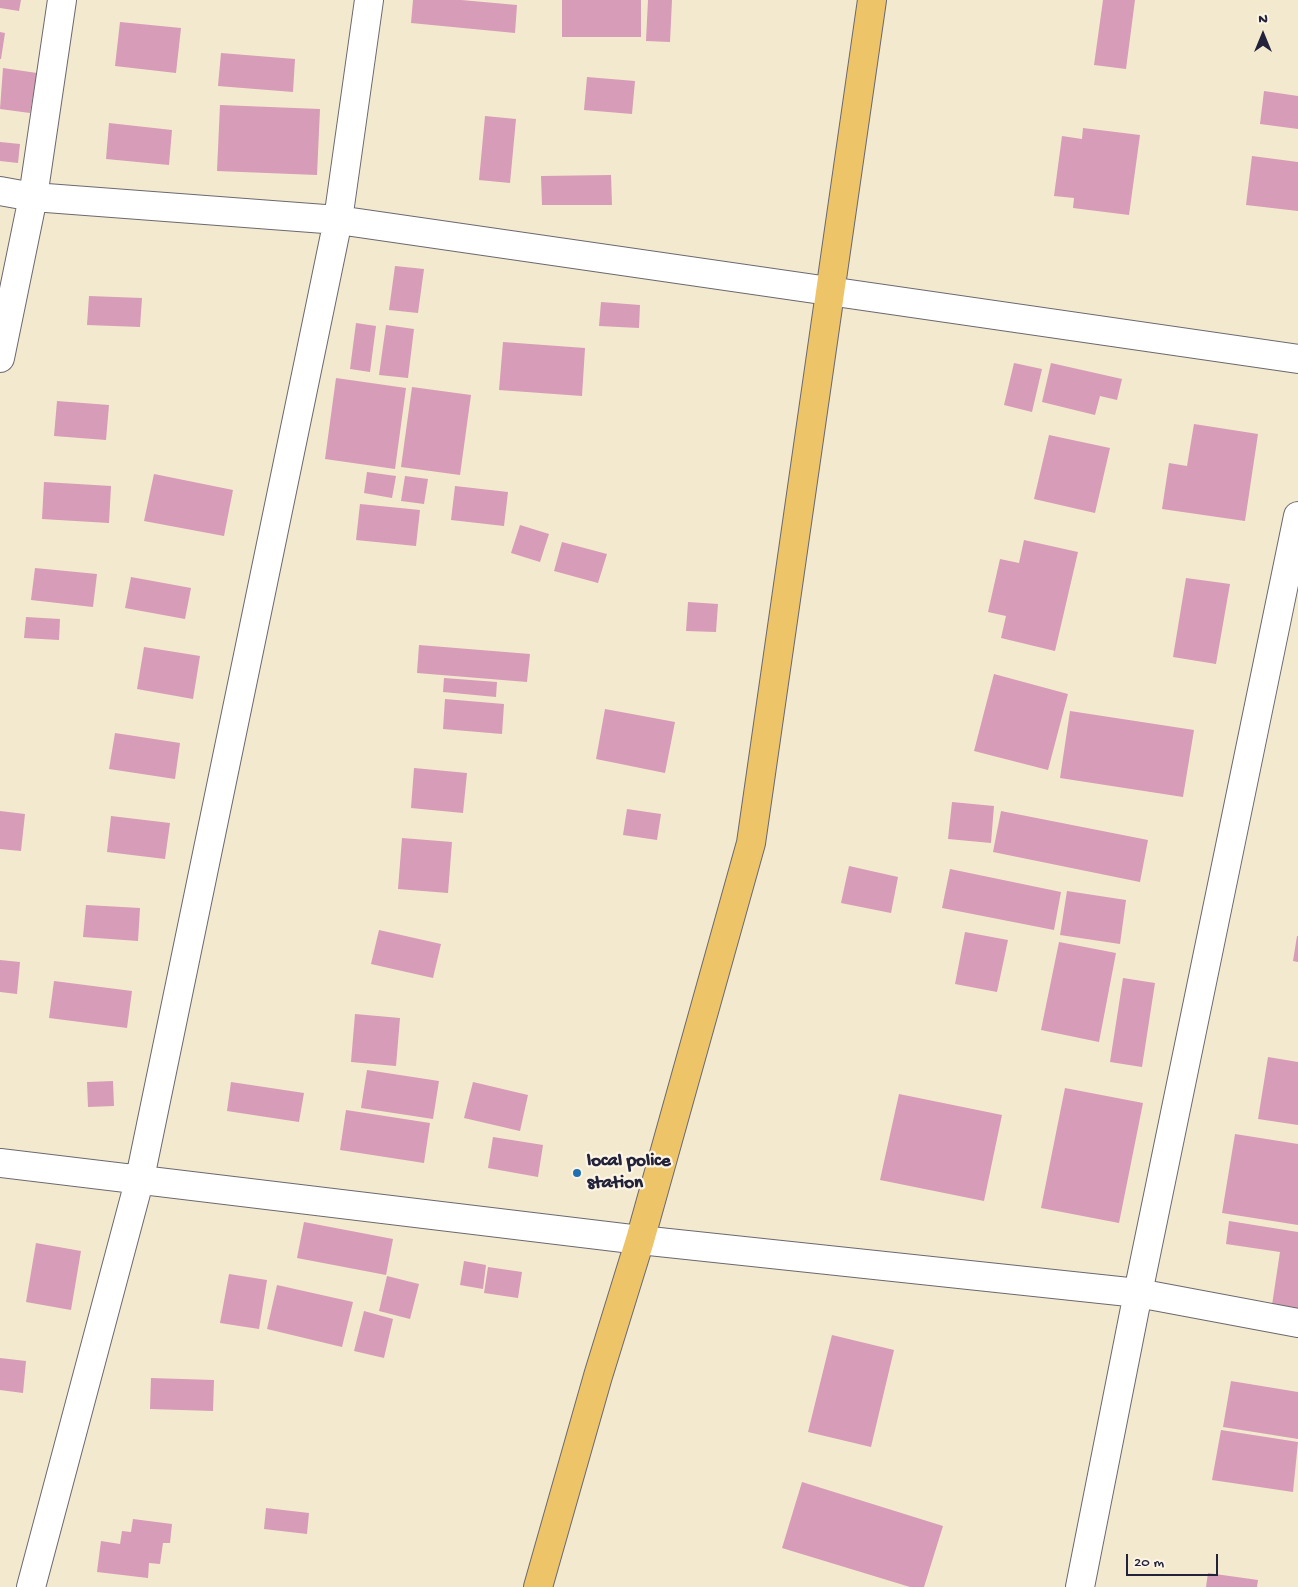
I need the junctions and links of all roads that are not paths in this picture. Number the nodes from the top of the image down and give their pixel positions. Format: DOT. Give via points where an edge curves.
graph roads {
  1 [pos="62,0"];
  2 [pos="369,0"];
  3 [pos="872,0"];
  4 [pos="0,191"];
  5 [pos="33,197"];
  6 [pos="338,220"];
  7 [pos="830,290"];
  8 [pos="0,358"];
  9 [pos="1298,359"];
  10 [pos="1298,516"];
  11 [pos="0,1163"];
  12 [pos="140,1178"];
  13 [pos="640,1240"];
  14 [pos="1138,1293"];
  15 [pos="1298,1323"];
  16 [pos="31,1587"];
  17 [pos="538,1587"];
  18 [pos="1080,1587"];
  1 -- 5 [label="street"];
  2 -- 6 [label="street"];
  3 -- 7 [label="main road"];
  4 -- 5 [label="street"];
  5 -- 6 [label="street"];
  5 -- 8 [label="street"];
  6 -- 7 [label="street"];
  6 -- 12 [label="street"];
  7 -- 9 [label="street"];
  7 -- 13 [label="main road" via="751,843"];
  10 -- 14 [label="street"];
  11 -- 12 [label="street"];
  12 -- 13 [label="street"];
  12 -- 16 [label="street"];
  13 -- 14 [label="street"];
  13 -- 17 [label="main road"];
  14 -- 15 [label="street"];
  14 -- 18 [label="street"];
}
